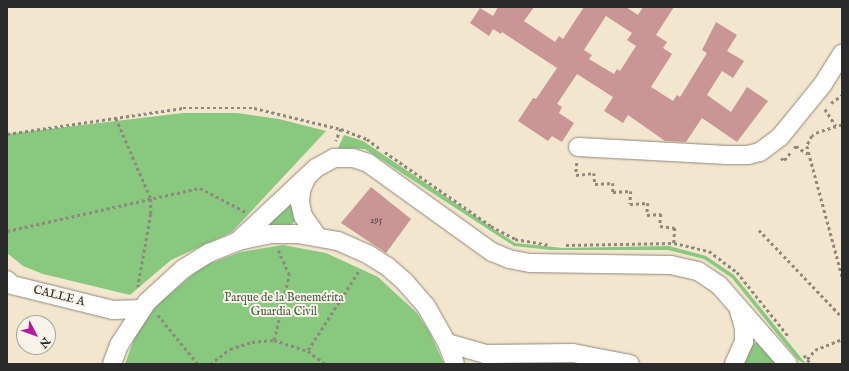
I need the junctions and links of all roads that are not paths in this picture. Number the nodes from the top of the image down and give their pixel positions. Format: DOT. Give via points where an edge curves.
graph roads {
  1 [pos="842,54"];
  2 [pos="578,152"];
  3 [pos="308,176"];
  4 [pos="317,236"];
  5 [pos="238,241"];
  6 [pos="9,283"];
  7 [pos="736,304"];
  8 [pos="140,311"];
  9 [pos="447,343"];
  10 [pos="479,359"];
  11 [pos="112,364"];
  12 [pos="454,364"];
  13 [pos="630,364"];
  14 [pos="734,364"];
  15 [pos="788,364"];
  1 -- 2 [label="street" via="823,84 780,136 760,152 748,155"];
  3 -- 4 [label="street" via="301,190 300,203 303,216"];
  3 -- 5 [label="street"];
  3 -- 7 [label="street" via="328,160 346,157 368,163 492,252 509,259 530,263 671,265 689,268 714,281"];
  4 -- 5 [label="street" via="271,234"];
  4 -- 9 [label="street" via="338,241 388,267 415,293"];
  5 -- 8 [label="street" via="209,252 183,269"];
  6 -- 8 [label="street, CALLE A" via="113,310"];
  7 -- 14 [label="street" via="743,321 744,335 742,350"];
  7 -- 15 [label="street"];
  8 -- 11 [label="street" via="119,345"];
  9 -- 10 [label="street"];
  9 -- 12 [label="street"];
  10 -- 13 [label="street" via="574,353"];
}
